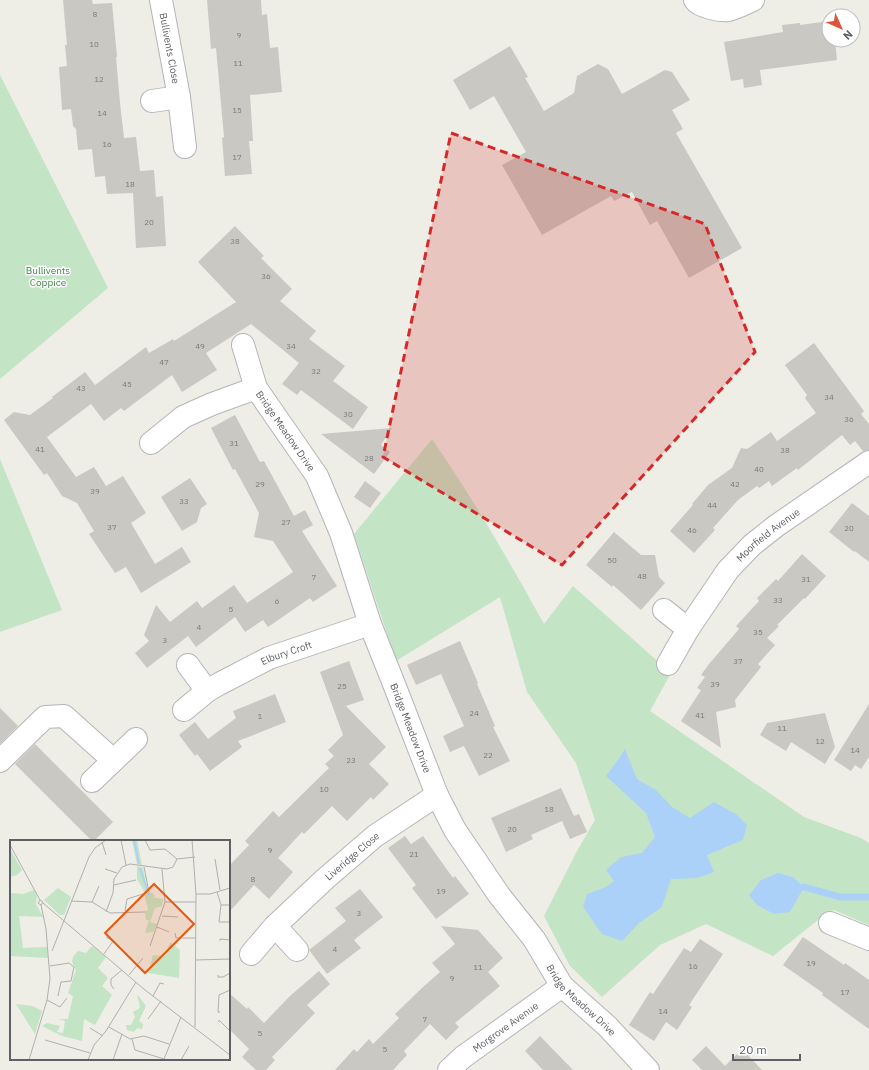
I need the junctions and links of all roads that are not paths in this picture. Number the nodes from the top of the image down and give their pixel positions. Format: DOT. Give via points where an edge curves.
graph roads {
  1 [pos="161,0"];
  2 [pos="695,0"];
  3 [pos="753,0"];
  4 [pos="178,97"];
  5 [pos="152,101"];
  6 [pos="185,147"];
  7 [pos="242,345"];
  8 [pos="256,388"];
  9 [pos="151,443"];
  10 [pos="869,462"];
  11 [pos="664,610"];
  12 [pos="370,624"];
  13 [pos="688,629"];
  14 [pos="668,664"];
  15 [pos="188,665"];
  16 [pos="207,691"];
  17 [pos="184,710"];
  18 [pos="136,739"];
  19 [pos="113,760"];
  20 [pos="0,761"];
  21 [pos="92,781"];
  22 [pos="437,795"];
  23 [pos="830,923"];
  24 [pos="275,926"];
  25 [pos="869,939"];
  26 [pos="297,950"];
  27 [pos="251,954"];
  28 [pos="562,986"];
  29 [pos="449,1070"];
  30 [pos="648,1070"];
  1 -- 4 [label="street, Bullivents Close"];
  2 -- 3 [label="street" via="708,8 728,10"];
  4 -- 5 [label="street, Bullivents Close"];
  4 -- 6 [label="street, Bullivents Close"];
  7 -- 8 [label="street, Bridge Meadow Drive"];
  8 -- 9 [label="street" via="183,417"];
  8 -- 12 [label="street, Bridge Meadow Drive" via="317,476 341,533"];
  10 -- 13 [label="street, Moorfield Avenue" via="752,545 728,570"];
  11 -- 13 [label="street"];
  12 -- 16 [label="street, Elbury Croft" via="269,658"];
  12 -- 22 [label="street, Bridge Meadow Drive"];
  13 -- 14 [label="street, Moorfield Avenue"];
  15 -- 16 [label="street"];
  16 -- 17 [label="street, Elbury Croft"];
  18 -- 19 [label="street"];
  19 -- 20 [label="street" via="64,716 58,716 46,717"];
  19 -- 21 [label="street"];
  22 -- 24 [label="street, Liveridge Close" via="375,836"];
  22 -- 28 [label="street, Bridge Meadow Drive" via="455,830 499,896 534,939"];
  23 -- 25 [label="street"];
  24 -- 26 [label="street"];
  24 -- 27 [label="street, Liveridge Close"];
  28 -- 29 [label="street, Morgrove Avenue" via="463,1057"];
  28 -- 30 [label="street, Bridge Meadow Drive" via="607,1026"];
}
